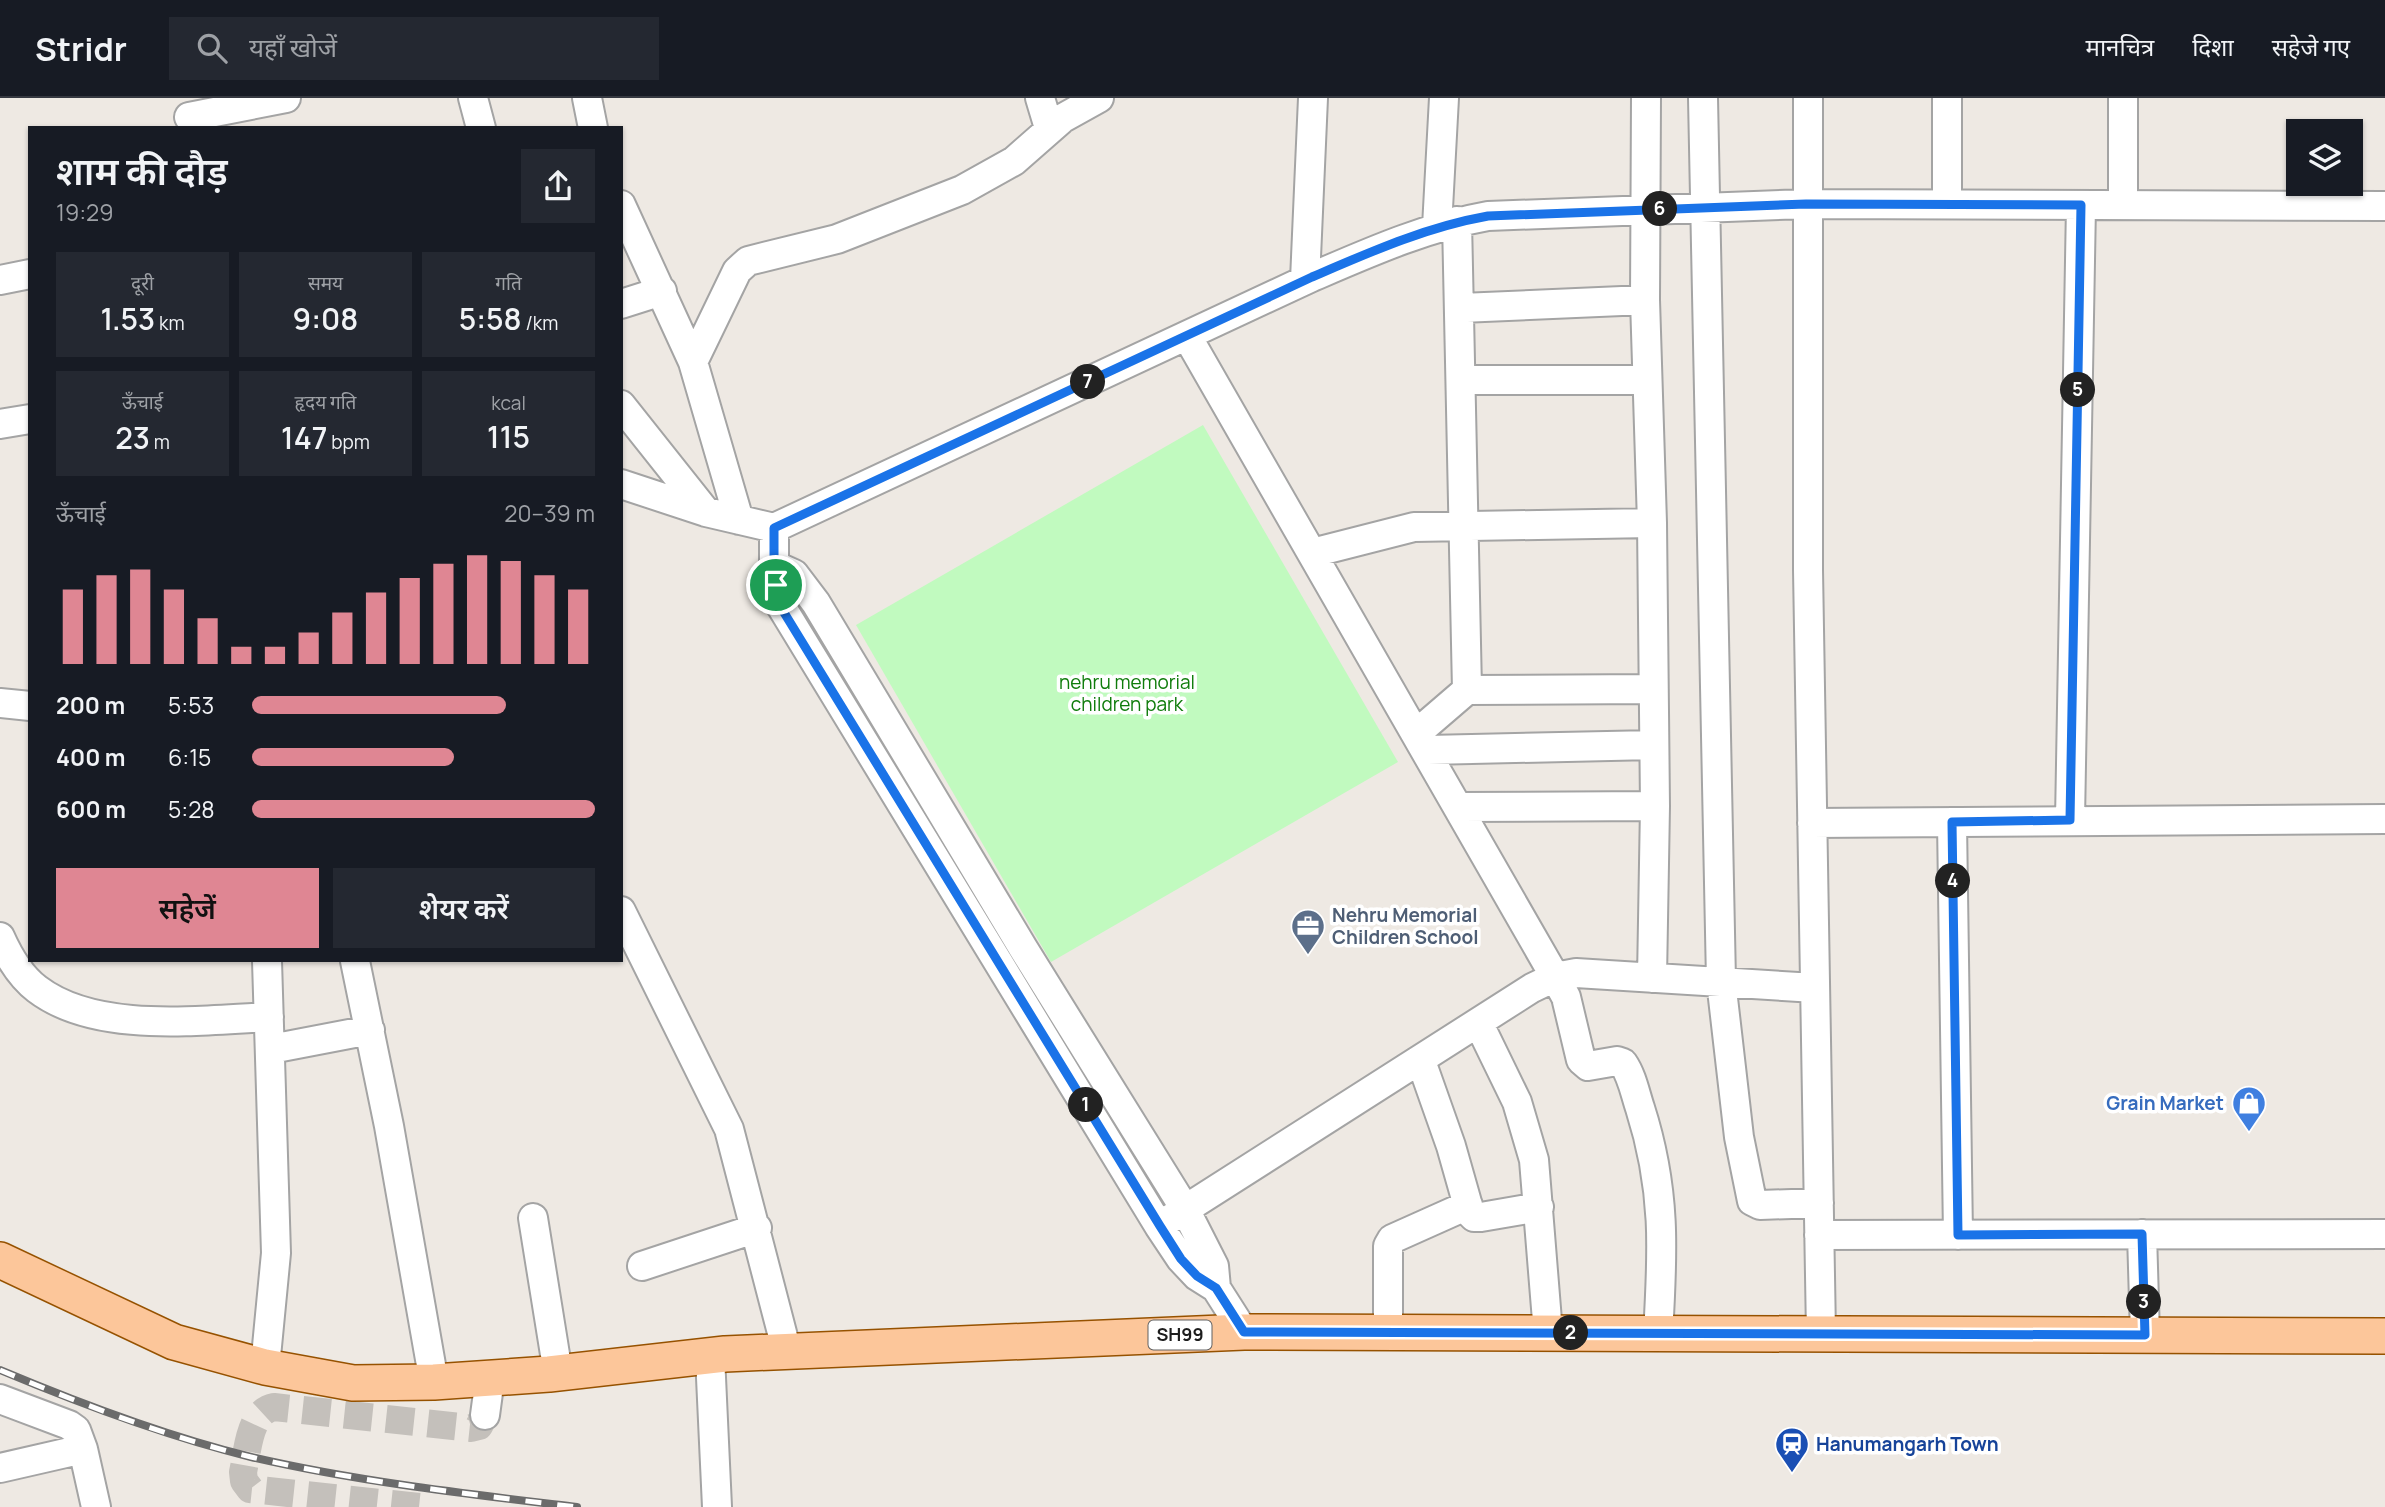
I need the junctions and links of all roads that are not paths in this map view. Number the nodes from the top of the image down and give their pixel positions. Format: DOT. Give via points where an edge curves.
graph roads {
  1 [pos="286,98"];
  2 [pos="473,98"];
  3 [pos="587,98"];
  4 [pos="1040,98"];
  5 [pos="1099,98"];
  6 [pos="1313,98"];
  7 [pos="1444,98"];
  8 [pos="1646,98"];
  9 [pos="1703,98"];
  10 [pos="1808,98"];
  11 [pos="1947,98"];
  12 [pos="2123,98"];
  13 [pos="187,114"];
  14 [pos="480,126"];
  15 [pos="593,126"];
  16 [pos="1049,128"];
  17 [pos="1806,204"];
  18 [pos="1947,204"];
  19 [pos="2081,205"];
  20 [pos="2123,205"];
  21 [pos="2385,206"];
  22 [pos="1704,208"];
  23 [pos="623,209"];
  24 [pos="1646,209"];
  25 [pos="1447,224"];
  26 [pos="28,274"];
  27 [pos="0,280"];
  28 [pos="1306,280"];
  29 [pos="662,292"];
  30 [pos="1645,300"];
  31 [pos="623,303"];
  32 [pos="1461,308"];
  33 [pos="1187,336"];
  34 [pos="693,362"];
  35 [pos="1462,380"];
  36 [pos="1646,380"];
  37 [pos="623,408"];
  38 [pos="28,419"];
  39 [pos="0,424"];
  40 [pos="623,485"];
  41 [pos="706,512"];
  42 [pos="739,520"];
  43 [pos="1652,523"];
  44 [pos="1464,526"];
  45 [pos="774,528"];
  46 [pos="1312,553"];
  47 [pos="774,565"];
  48 [pos="1653,689"];
  49 [pos="1466,690"];
  50 [pos="0,703"];
  51 [pos="28,706"];
  52 [pos="1422,741"];
  53 [pos="1654,745"];
  54 [pos="1655,806"];
  55 [pos="1459,807"];
  56 [pos="2385,819"];
  57 [pos="2070,820"];
  58 [pos="1952,822"];
  59 [pos="1812,823"];
  60 [pos="623,915"];
  61 [pos="0,937"];
  62 [pos="1023,948"];
  63 [pos="267,962"];
  64 [pos="355,962"];
  65 [pos="999,963"];
  66 [pos="1555,977"];
  67 [pos="1652,978"];
  68 [pos="1721,981"];
  69 [pos="1815,988"];
  70 [pos="269,1017"];
  71 [pos="1479,1024"];
  72 [pos="370,1030"];
  73 [pos="271,1049"];
  74 [pos="1421,1061"];
  75 [pos="1819,1203"];
  76 [pos="1468,1205"];
  77 [pos="1539,1207"];
  78 [pos="1185,1209"];
  79 [pos="533,1218"];
  80 [pos="1160,1226"];
  81 [pos="757,1228"];
  82 [pos="2142,1234"];
  83 [pos="2385,1234"];
  84 [pos="1819,1235"];
  85 [pos="1958,1235"];
  86 [pos="0,1260"];
  87 [pos="642,1266"];
  88 [pos="1216,1288"];
  89 [pos="1244,1332"];
  90 [pos="1388,1333"];
  91 [pos="1548,1333"];
  92 [pos="1658,1334"];
  93 [pos="1821,1334"];
  94 [pos="2145,1335"];
  95 [pos="2385,1336"];
  96 [pos="787,1352"];
  97 [pos="710,1356"];
  98 [pos="265,1367"];
  99 [pos="558,1373"];
  100 [pos="490,1378"];
  101 [pos="435,1382"];
  102 [pos="0,1399"];
  103 [pos="485,1415"];
  104 [pos="83,1450"];
  105 [pos="0,1468"];
  106 [pos="96,1507"];
  107 [pos="717,1507"];
  1 -- 13 [label="street"];
  2 -- 14 [label="street"];
  3 -- 15 [label="street"];
  4 -- 16 [label="street"];
  5 -- 16 [label="street"];
  6 -- 28 [label="street"];
  7 -- 25 [label="street"];
  8 -- 24 [label="street"];
  9 -- 22 [label="street"];
  10 -- 17 [label="street"];
  11 -- 18 [label="street"];
  12 -- 20 [label="street"];
  16 -- 34 [label="street" via="1014,161 962,190 837,239 748,261 737,271"];
  17 -- 18 [label="street"];
  17 -- 22 [label="street"];
  17 -- 59 [label="street"];
  18 -- 19 [label="street"];
  19 -- 20 [label="street"];
  19 -- 57 [label="street"];
  20 -- 21 [label="street"];
  22 -- 24 [label="street"];
  22 -- 68 [label="street"];
  23 -- 29 [label="street"];
  24 -- 25 [label="street" via="1488,216"];
  24 -- 30 [label="street"];
  25 -- 28 [label="street" via="1402,238"];
  25 -- 32 [label="street"];
  26 -- 27 [label="street"];
  28 -- 33 [label="street"];
  29 -- 31 [label="street"];
  29 -- 34 [label="street"];
  30 -- 32 [label="street"];
  30 -- 36 [label="street"];
  32 -- 35 [label="street"];
  33 -- 45 [label="street"];
  33 -- 46 [label="street"];
  34 -- 42 [label="street"];
  35 -- 36 [label="street"];
  35 -- 44 [label="street"];
  36 -- 43 [label="street"];
  37 -- 41 [label="street"];
  38 -- 39 [label="street"];
  40 -- 41 [label="street"];
  41 -- 42 [label="street"];
  42 -- 45 [label="street"];
  43 -- 44 [label="street"];
  43 -- 48 [label="street"];
  44 -- 46 [label="street" via="1398,529"];
  44 -- 49 [label="street"];
  45 -- 47 [label="street"];
  46 -- 52 [label="street"];
  47 -- 62 [label="street" via="794,574 810,594"];
  47 -- 65 [label="street" via="780,606"];
  48 -- 49 [label="street"];
  48 -- 53 [label="street"];
  49 -- 52 [label="street"];
  50 -- 51 [label="street"];
  52 -- 53 [label="street"];
  52 -- 55 [label="street"];
  53 -- 54 [label="street"];
  54 -- 55 [label="street"];
  54 -- 67 [label="street"];
  55 -- 66 [label="street"];
  56 -- 57 [label="street"];
  57 -- 58 [label="street"];
  58 -- 59 [label="street"];
  58 -- 85 [label="street"];
  59 -- 69 [label="street"];
  60 -- 81 [label="street" via="729,1129"];
  61 -- 70 [label="street" via="36,989 68,1007 134,1021"];
  62 -- 65 [label="street"];
  62 -- 78 [label="street"];
  63 -- 70 [label="street"];
  64 -- 72 [label="street"];
  65 -- 80 [label="street"];
  66 -- 67 [label="street" via="1576,973"];
  66 -- 71 [label="street"];
  66 -- 92 [label="street" via="1566,997 1581,1060 1599,1067 1623,1063 1650,1140 1664,1239"];
  67 -- 68 [label="street"];
  68 -- 69 [label="street"];
  68 -- 75 [label="street" via="1739,1137 1752,1201 1760,1205"];
  69 -- 75 [label="street"];
  70 -- 73 [label="street"];
  71 -- 74 [label="street"];
  71 -- 77 [label="street" via="1527,1130"];
  72 -- 73 [label="street"];
  72 -- 101 [label="street"];
  73 -- 98 [label="street" via="276,1253"];
  74 -- 76 [label="street"];
  74 -- 78 [label="street"];
  75 -- 84 [label="street"];
  76 -- 77 [label="street" via="1474,1217"];
  76 -- 90 [label="street" via="1392,1239 1388,1246"];
  77 -- 91 [label="street"];
  78 -- 80 [label="street"];
  78 -- 88 [label="street" via="1214,1266"];
  79 -- 99 [label="street"];
  80 -- 88 [label="street" via="1181,1259"];
  81 -- 87 [label="street"];
  81 -- 96 [label="street"];
  82 -- 83 [label="street"];
  82 -- 85 [label="street"];
  82 -- 94 [label="street"];
  84 -- 85 [label="street"];
  84 -- 93 [label="street"];
  86 -- 98 [label="main road, SH99" via="174,1342"];
  88 -- 89 [label="street"];
  89 -- 90 [label="main road, SH99"];
  89 -- 96 [label="main road, SH99"];
  90 -- 91 [label="main road, SH99"];
  91 -- 92 [label="main road, SH99"];
  92 -- 93 [label="main road, SH99"];
  93 -- 94 [label="main road, SH99"];
  94 -- 95 [label="main road, SH99"];
  96 -- 97 [label="main road, SH99"];
  97 -- 99 [label="main road, SH99"];
  97 -- 107 [label="street"];
  98 -- 101 [label="main road, SH99" via="353,1383"];
  99 -- 100 [label="main road, SH99"];
  100 -- 101 [label="main road, SH99"];
  100 -- 103 [label="street"];
  102 -- 104 [label="street" via="69,1425 76,1430"];
  104 -- 105 [label="street"];
  104 -- 106 [label="street"];
}
